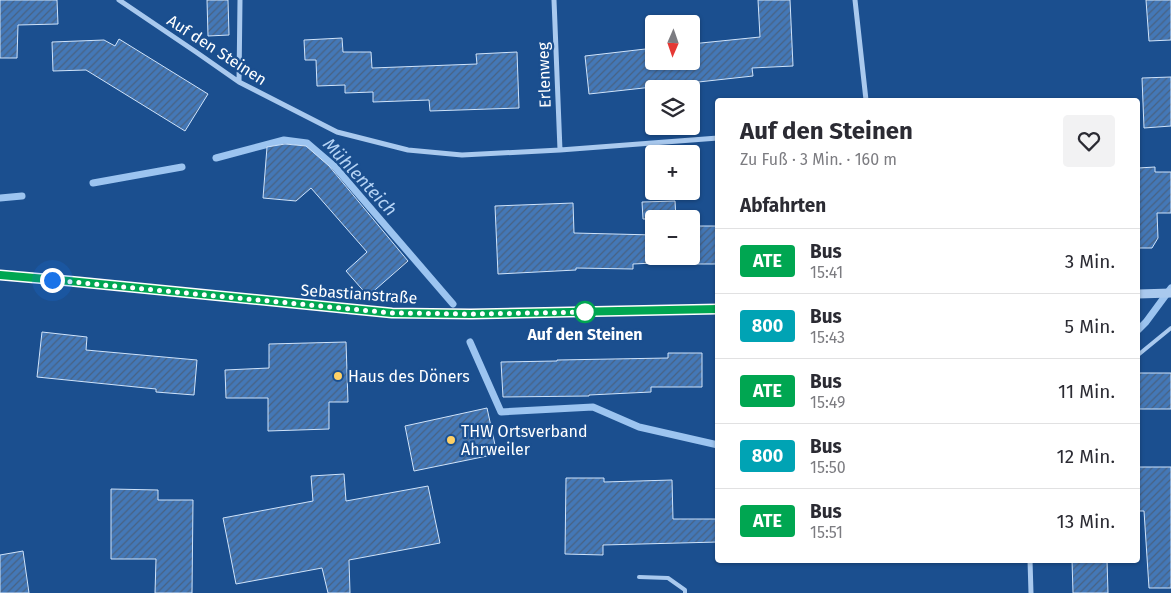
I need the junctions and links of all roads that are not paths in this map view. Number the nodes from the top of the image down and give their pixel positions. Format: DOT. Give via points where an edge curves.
graph roads {
  1 [pos="119,0"];
  2 [pos="240,0"];
  3 [pos="554,0"];
  4 [pos="855,0"];
  5 [pos="239,82"];
  6 [pos="866,98"];
  7 [pos="715,138"];
  8 [pos="560,150"];
  9 [pos="0,275"];
  10 [pos="1171,293"];
  11 [pos="1140,294"];
  12 [pos="715,309"];
  13 [pos="1171,328"];
  14 [pos="1140,354"];
  15 [pos="1030,563"];
  16 [pos="639,577"];
  17 [pos="685,593"];
  18 [pos="1031,593"];
  1 -- 5 [label="street, Auf den Steinen"];
  2 -- 5 [label="street"];
  3 -- 8 [label="street, Erlenweg"];
  4 -- 6 [label="street"];
  5 -- 8 [label="street, Auf den Steinen" via="337,132 408,150 462,155"];
  7 -- 8 [label="street, Auf den Steinen"];
  9 -- 12 [label="street, Sebastianstraße" via="392,313"];
  10 -- 11 [label="street"];
  13 -- 14 [label="lane"];
  15 -- 18 [label="street"];
  16 -- 17 [label="lane" via="668,578"];
}
